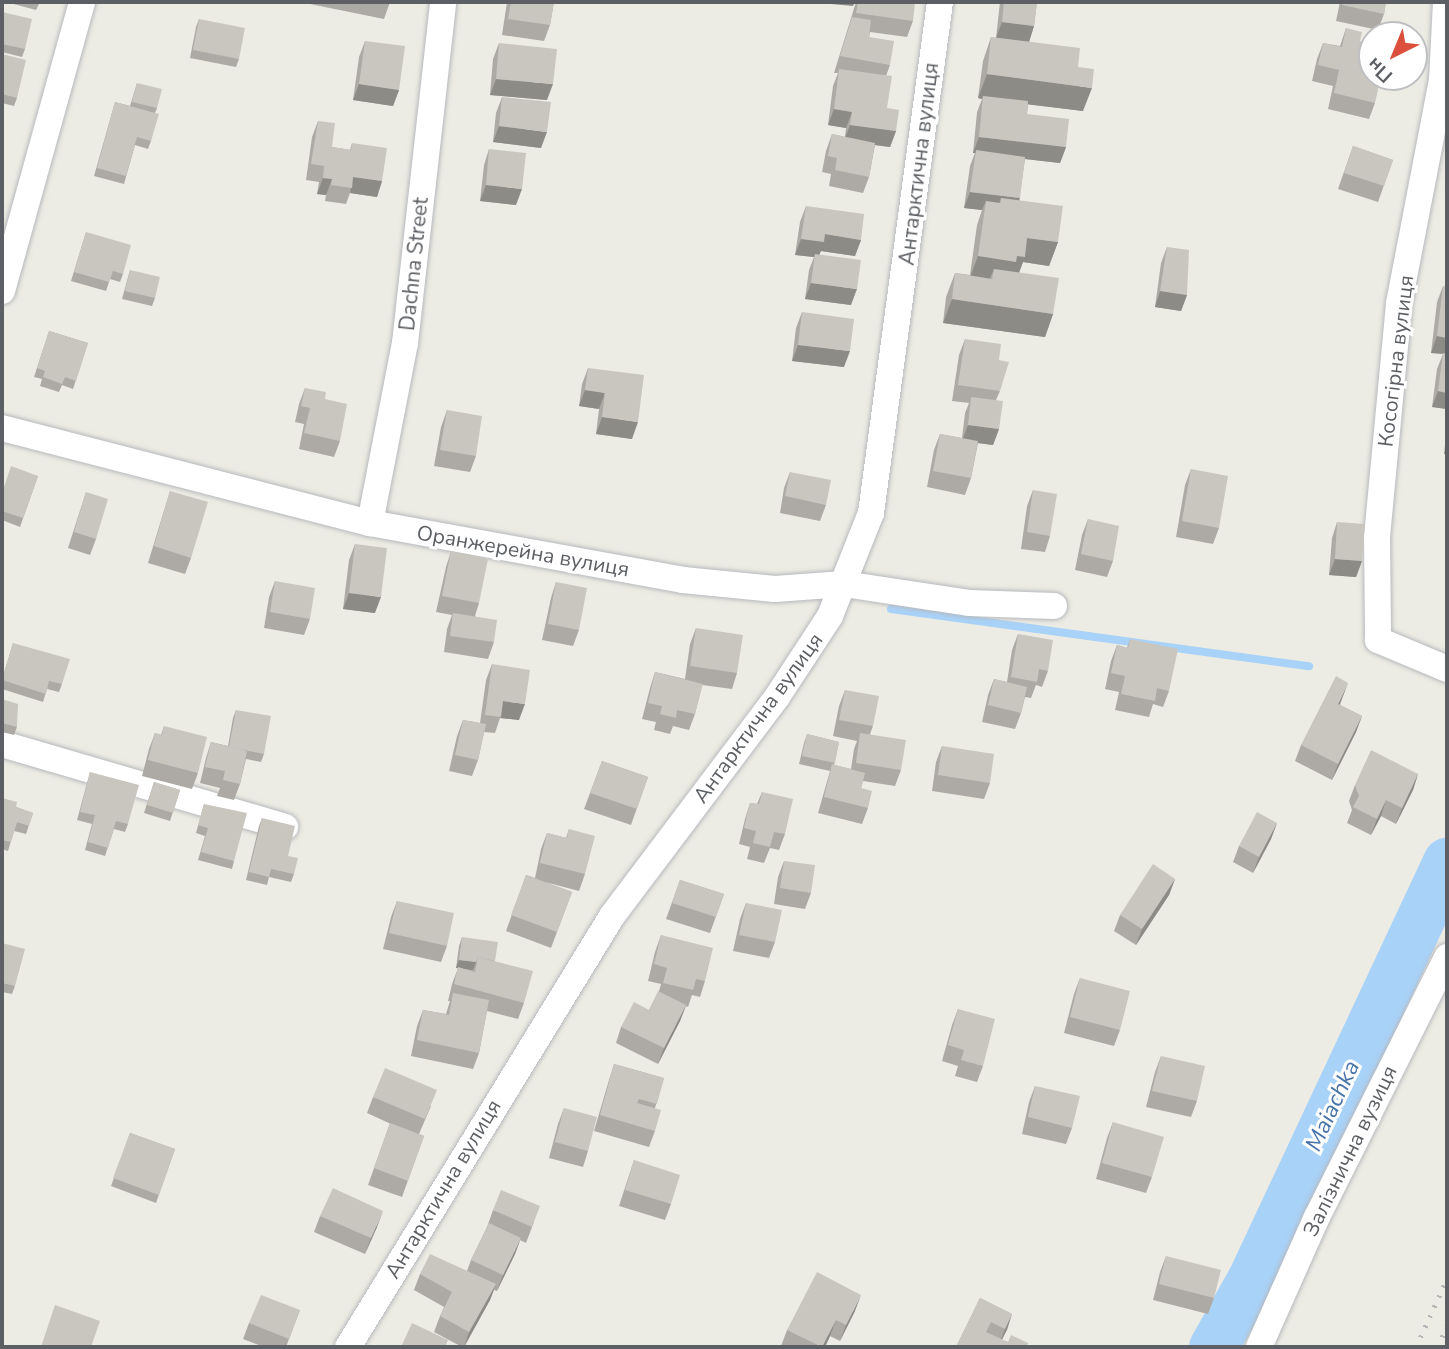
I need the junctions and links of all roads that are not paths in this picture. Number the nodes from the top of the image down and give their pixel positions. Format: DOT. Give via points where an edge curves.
graph roads {
  1 [pos="82,2"];
  2 [pos="443,2"];
  3 [pos="940,2"];
  4 [pos="1447,2"];
  5 [pos="2,291"];
  6 [pos="2,428"];
  7 [pos="370,523"];
  8 [pos="844,584"];
  9 [pos="1055,606"];
  10 [pos="1447,669"];
  11 [pos="2,744"];
  12 [pos="285,827"];
  13 [pos="1447,957"];
  14 [pos="348,1347"];
  15 [pos="1259,1347"];
  1 -- 5 [label="street"];
  2 -- 7 [label="street, Dachna Street" via="405,343"];
  3 -- 8 [label="street, Антарктична вулиця" via="871,513"];
  4 -- 10 [label="street, Косогірна вулиця" via="1442,80 1399,304 1377,537 1378,640"];
  6 -- 7 [label="street, Оранжерейна вулиця"];
  7 -- 8 [label="street, Оранжерейна вулиця" via="683,580 775,589"];
  8 -- 9 [label="street, Оранжерейна вулиця" via="969,603"];
  8 -- 14 [label="street, Антарктична вулиця" via="830,616 776,697 612,916"];
  11 -- 12 [label="street"];
  13 -- 15 [label="street, Залізнична вузиця" via="1317,1217"];
}
